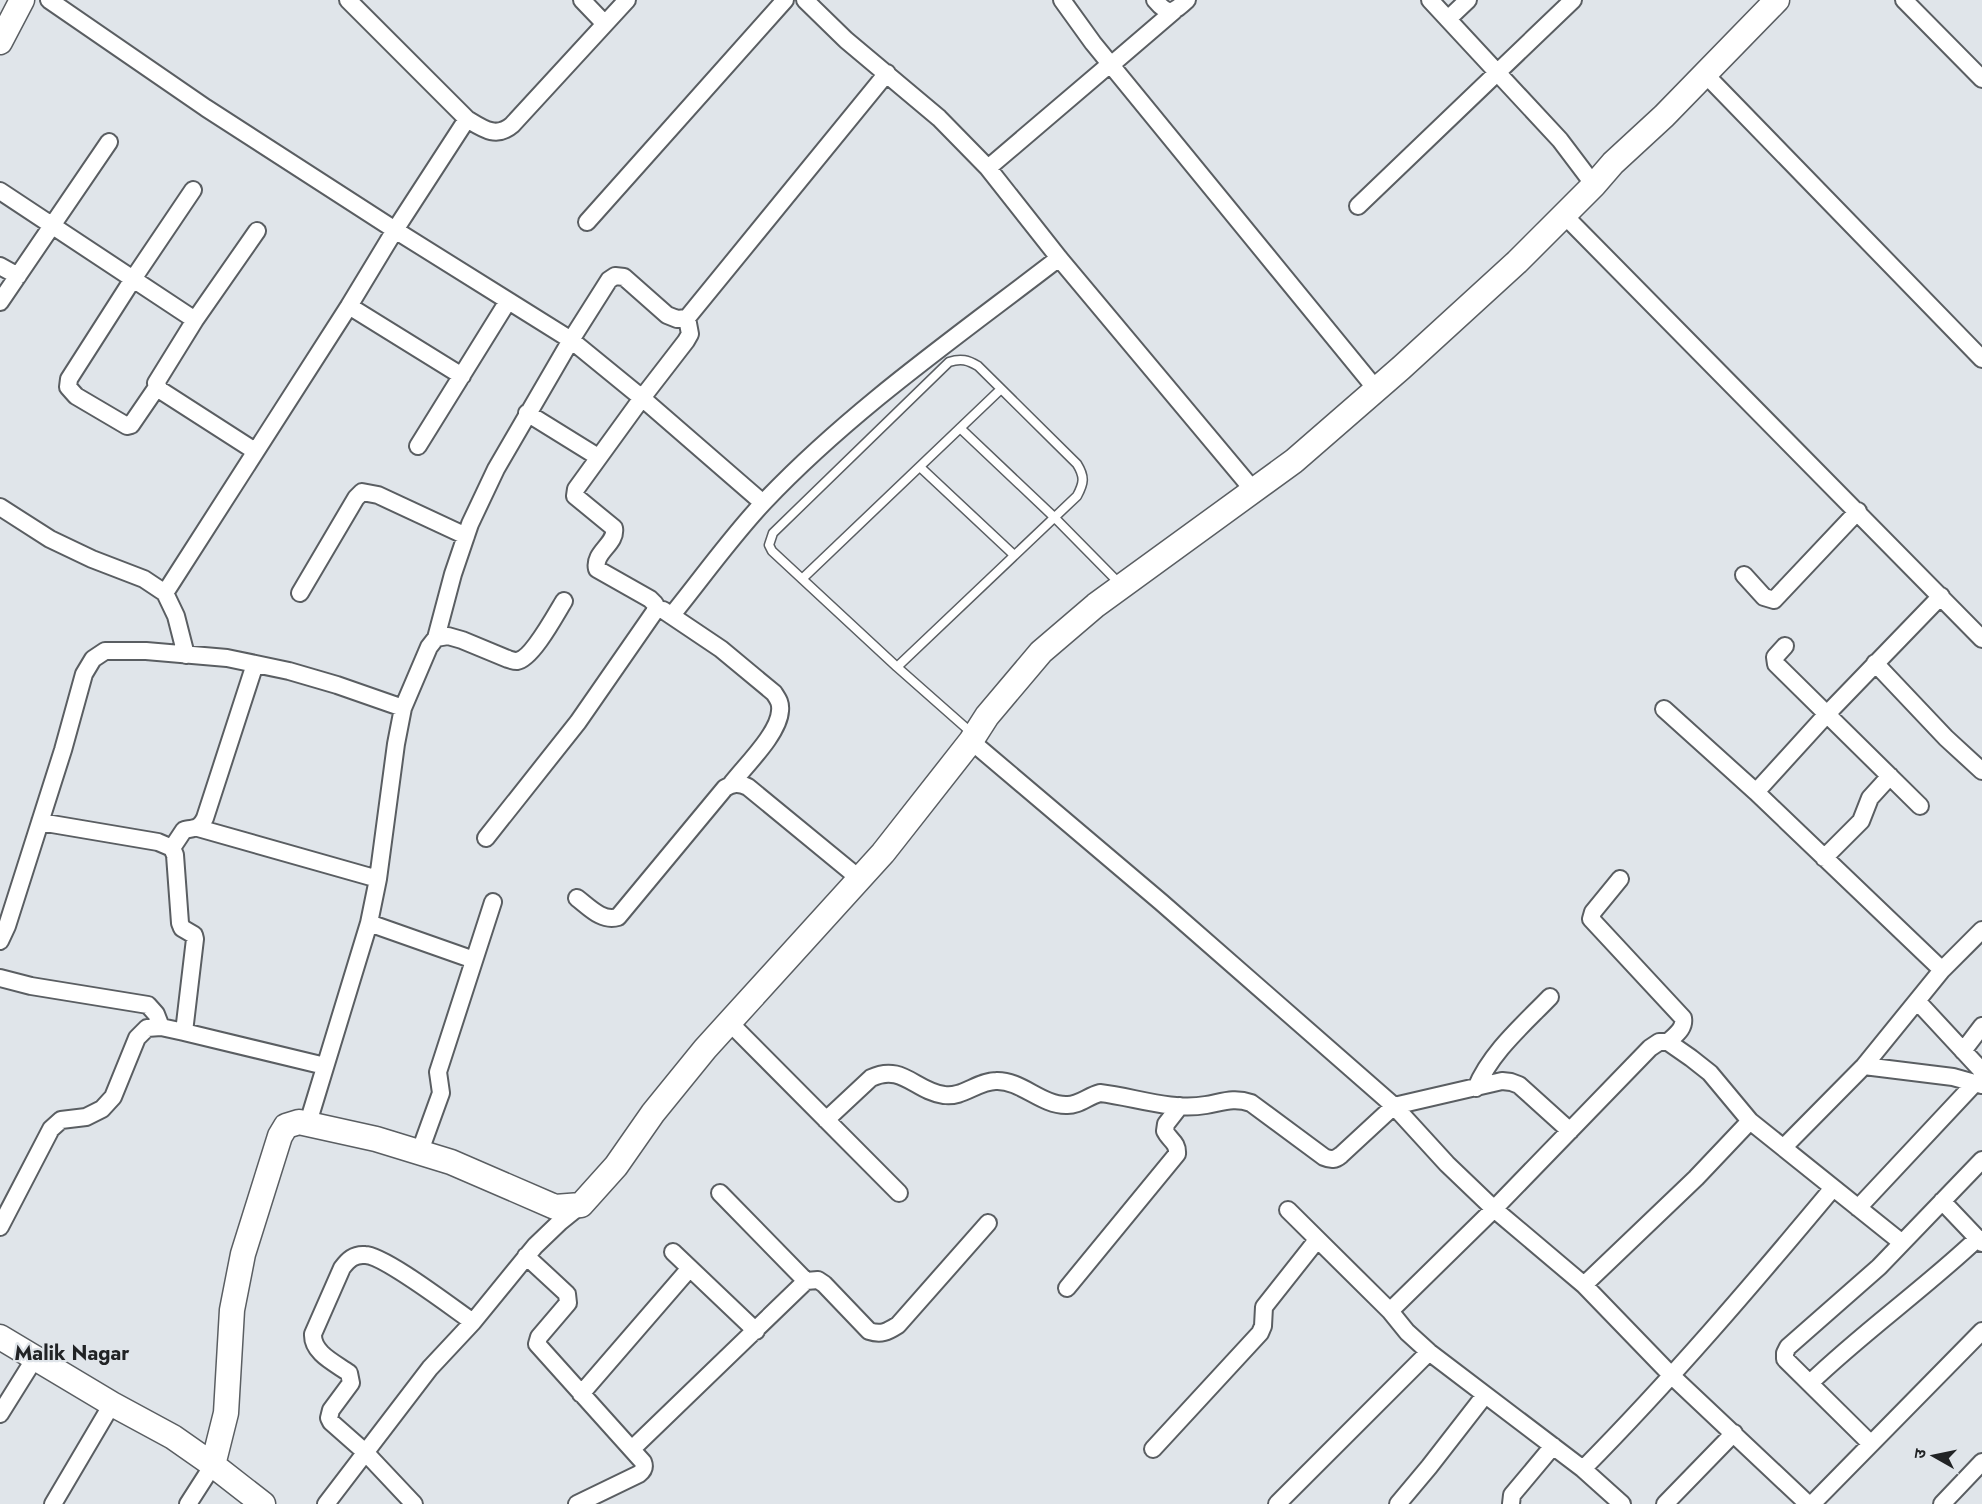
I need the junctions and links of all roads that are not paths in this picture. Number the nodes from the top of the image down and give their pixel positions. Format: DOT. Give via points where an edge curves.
graph roads {
  1 [pos="22,0"];
  2 [pos="49,0"];
  3 [pos="348,0"];
  4 [pos="582,0"];
  5 [pos="627,0"];
  6 [pos="785,0"];
  7 [pos="806,0"];
  8 [pos="1062,0"];
  9 [pos="1155,0"];
  10 [pos="1430,0"];
  11 [pos="1468,0"];
  12 [pos="1573,0"];
  13 [pos="1778,0"];
  14 [pos="1904,0"];
  15 [pos="1180,5"];
  16 [pos="1448,19"];
  17 [pos="605,24"];
  18 [pos="0,42"];
  19 [pos="1111,65"];
  20 [pos="887,73"];
  21 [pos="1498,73"];
  22 [pos="1704,73"];
  23 [pos="1982,79"];
  24 [pos="467,119"];
  25 [pos="109,142"];
  26 [pos="988,168"];
  27 [pos="1594,185"];
  28 [pos="193,190"];
  29 [pos="0,191"];
  30 [pos="1358,206"];
  31 [pos="1564,215"];
  32 [pos="587,222"];
  33 [pos="51,225"];
  34 [pos="395,230"];
  35 [pos="257,231"];
  36 [pos="1059,258"];
  37 [pos="0,266"];
  38 [pos="18,276"];
  39 [pos="133,279"];
  40 [pos="508,301"];
  41 [pos="0,302"];
  42 [pos="349,306"];
  43 [pos="687,318"];
  44 [pos="195,320"];
  45 [pos="571,340"];
  46 [pos="1982,359"];
  47 [pos="462,376"];
  48 [pos="157,387"];
  49 [pos="1001,389"];
  50 [pos="1376,389"];
  51 [pos="642,398"];
  52 [pos="527,413"];
  53 [pos="960,428"];
  54 [pos="418,446"];
  55 [pos="255,451"];
  56 [pos="598,457"];
  57 [pos="920,467"];
  58 [pos="1254,491"];
  59 [pos="763,503"];
  60 [pos="0,507"];
  61 [pos="1858,511"];
  62 [pos="1054,517"];
  63 [pos="466,536"];
  64 [pos="1014,555"];
  65 [pos="1744,575"];
  66 [pos="802,579"];
  67 [pos="1122,586"];
  68 [pos="165,592"];
  69 [pos="300,593"];
  70 [pos="1941,596"];
  71 [pos="564,602"];
  72 [pos="655,604"];
  73 [pos="672,615"];
  74 [pos="436,638"];
  75 [pos="1982,639"];
  76 [pos="1785,646"];
  77 [pos="186,654"];
  78 [pos="1875,663"];
  79 [pos="255,664"];
  80 [pos="897,667"];
  81 [pos="403,708"];
  82 [pos="1664,709"];
  83 [pos="1827,714"];
  84 [pos="973,738"];
  85 [pos="1982,771"];
  86 [pos="1890,776"];
  87 [pos="732,783"];
  88 [pos="1756,792"];
  89 [pos="1920,806"];
  90 [pos="40,822"];
  91 [pos="198,828"];
  92 [pos="486,838"];
  93 [pos="172,848"];
  94 [pos="1824,858"];
  95 [pos="378,879"];
  96 [pos="860,879"];
  97 [pos="1620,879"];
  98 [pos="577,898"];
  99 [pos="493,902"];
  100 [pos="369,923"];
  101 [pos="1982,930"];
  102 [pos="0,941"];
  103 [pos="474,960"];
  104 [pos="1942,970"];
  105 [pos="0,978"];
  106 [pos="1550,997"];
  107 [pos="1917,1002"];
  108 [pos="729,1022"];
  109 [pos="1982,1026"];
  110 [pos="161,1027"];
  111 [pos="184,1032"];
  112 [pos="1668,1042"];
  113 [pos="1963,1051"];
  114 [pos="325,1066"];
  115 [pos="1864,1066"];
  116 [pos="1980,1080"];
  117 [pos="1476,1088"];
  118 [pos="1180,1106"];
  119 [pos="1394,1106"];
  120 [pos="826,1120"];
  121 [pos="1750,1121"];
  122 [pos="308,1124"];
  123 [pos="1570,1131"];
  124 [pos="1784,1147"];
  125 [pos="420,1151"];
  126 [pos="1982,1160"];
  127 [pos="1833,1188"];
  128 [pos="720,1193"];
  129 [pos="899,1193"];
  130 [pos="1942,1201"];
  131 [pos="581,1205"];
  132 [pos="1858,1208"];
  133 [pos="1494,1209"];
  134 [pos="1288,1210"];
  135 [pos="2,1216"];
  136 [pos="988,1223"];
  137 [pos="1317,1240"];
  138 [pos="1980,1240"];
  139 [pos="1901,1242"];
  140 [pos="673,1252"];
  141 [pos="526,1256"];
  142 [pos="690,1268"];
  143 [pos="807,1281"];
  144 [pos="1584,1285"];
  145 [pos="1067,1288"];
  146 [pos="1390,1311"];
  147 [pos="473,1322"];
  148 [pos="756,1331"];
  149 [pos="1982,1331"];
  150 [pos="0,1337"];
  151 [pos="1430,1352"];
  152 [pos="35,1358"];
  153 [pos="1672,1376"];
  154 [pos="1810,1383"];
  155 [pos="581,1394"];
  156 [pos="1485,1395"];
  157 [pos="3,1403"];
  158 [pos="112,1404"];
  159 [pos="1734,1433"];
  160 [pos="1871,1444"];
  161 [pos="1553,1446"];
  162 [pos="632,1449"];
  163 [pos="1153,1449"];
  164 [pos="365,1452"];
  165 [pos="1982,1462"];
  166 [pos="213,1465"];
  167 [pos="1583,1469"];
  168 [pos="53,1504"];
  169 [pos="188,1504"];
  170 [pos="263,1504"];
  171 [pos="326,1504"];
  172 [pos="414,1504"];
  173 [pos="577,1504"];
  174 [pos="1277,1504"];
  175 [pos="1398,1504"];
  176 [pos="1511,1504"];
  177 [pos="1622,1504"];
  178 [pos="1665,1504"];
  179 [pos="1810,1504"];
  180 [pos="1942,1504"];
  1 -- 18 [label="street"];
  2 -- 34 [label="street" via="206,108"];
  3 -- 24 [label="street"];
  4 -- 17 [label="street"];
  5 -- 17 [label="street"];
  6 -- 32 [label="street"];
  7 -- 20 [label="street"];
  8 -- 19 [label="street"];
  9 -- 15 [label="street" via="1170,12"];
  10 -- 16 [label="street"];
  11 -- 16 [label="street"];
  12 -- 21 [label="street"];
  13 -- 22 [label="street"];
  14 -- 23 [label="street"];
  15 -- 19 [label="street"];
  16 -- 21 [label="street"];
  17 -- 24 [label="street" via="506,130 488,131"];
  19 -- 26 [label="street"];
  19 -- 50 [label="street"];
  20 -- 26 [label="street"];
  20 -- 43 [label="street"];
  21 -- 27 [label="street" via="1560,140"];
  21 -- 30 [label="street"];
  22 -- 27 [label="street"];
  22 -- 46 [label="street"];
  24 -- 34 [label="street"];
  25 -- 33 [label="street"];
  26 -- 36 [label="street"];
  27 -- 31 [label="street"];
  28 -- 39 [label="street"];
  29 -- 33 [label="street"];
  31 -- 50 [label="street"];
  31 -- 61 [label="street"];
  33 -- 38 [label="street"];
  33 -- 39 [label="street"];
  34 -- 40 [label="street"];
  34 -- 42 [label="street"];
  35 -- 44 [label="street"];
  36 -- 58 [label="street"];
  36 -- 59 [label="street" via="883,395"];
  37 -- 38 [label="street"];
  38 -- 41 [label="street"];
  39 -- 44 [label="street"];
  39 -- 48 [label="street" via="69,379 68,387 76,396 127,426"];
  40 -- 45 [label="street"];
  40 -- 47 [label="street"];
  42 -- 47 [label="street"];
  42 -- 55 [label="street"];
  43 -- 45 [label="street" via="667,315 631,282 615,276"];
  43 -- 51 [label="street" via="690,334"];
  44 -- 48 [label="street" via="158,378"];
  45 -- 51 [label="street"];
  45 -- 52 [label="street"];
  47 -- 54 [label="street"];
  48 -- 55 [label="street"];
  49 -- 53 [label="lane"];
  49 -- 62 [label="lane" via="1083,474 1077,496"];
  49 -- 66 [label="lane" via="969,361 949,362 773,533 769,545 772,551"];
  50 -- 58 [label="street"];
  51 -- 56 [label="street"];
  51 -- 59 [label="street"];
  52 -- 56 [label="street"];
  52 -- 63 [label="street"];
  53 -- 57 [label="lane"];
  53 -- 62 [label="lane"];
  55 -- 68 [label="street"];
  56 -- 72 [label="street" via="575,495 614,528 614,536 597,559 597,569"];
  57 -- 64 [label="lane"];
  57 -- 66 [label="lane"];
  58 -- 67 [label="street"];
  59 -- 73 [label="street"];
  60 -- 68 [label="street" via="50,539 144,579"];
  61 -- 65 [label="street" via="1774,600 1764,597"];
  61 -- 70 [label="street"];
  62 -- 64 [label="lane"];
  62 -- 67 [label="lane"];
  63 -- 69 [label="street" via="378,495 362,492"];
  63 -- 74 [label="street"];
  64 -- 80 [label="lane"];
  66 -- 80 [label="lane"];
  67 -- 84 [label="street" via="1041,652"];
  68 -- 77 [label="street"];
  70 -- 75 [label="street"];
  70 -- 78 [label="street"];
  71 -- 74 [label="street" via="533,649 518,661 448,636"];
  72 -- 73 [label="street"];
  72 -- 92 [label="street" via="651,618 606,684"];
  73 -- 87 [label="street" via="721,649 774,693 780,703 776,726"];
  74 -- 81 [label="street"];
  76 -- 83 [label="street" via="1775,657 1776,664"];
  77 -- 79 [label="street"];
  77 -- 90 [label="street" via="118,650 105,651 93,659 84,674"];
  78 -- 83 [label="street"];
  78 -- 85 [label="street"];
  79 -- 81 [label="street" via="290,671"];
  79 -- 91 [label="street" via="205,818"];
  80 -- 84 [label="lane"];
  81 -- 95 [label="street"];
  82 -- 88 [label="street"];
  83 -- 86 [label="street"];
  83 -- 88 [label="street"];
  84 -- 96 [label="street"];
  84 -- 119 [label="street"];
  86 -- 89 [label="street"];
  86 -- 94 [label="street" via="1870,798 1861,821"];
  87 -- 96 [label="street" via="748,787"];
  87 -- 98 [label="street" via="618,917 604,918"];
  88 -- 94 [label="street"];
  90 -- 93 [label="street" via="158,842"];
  90 -- 102 [label="street"];
  91 -- 93 [label="street" via="183,830"];
  91 -- 95 [label="street"];
  93 -- 111 [label="street" via="180,923 195,939"];
  94 -- 104 [label="street"];
  95 -- 100 [label="street"];
  96 -- 108 [label="street"];
  97 -- 112 [label="street" via="1591,919 1683,1018 1682,1028"];
  99 -- 103 [label="street"];
  100 -- 103 [label="street"];
  100 -- 114 [label="street"];
  101 -- 104 [label="street"];
  103 -- 125 [label="street" via="438,1072 441,1093"];
  104 -- 107 [label="street"];
  105 -- 110 [label="street" via="148,1005"];
  106 -- 117 [label="street" via="1491,1060"];
  107 -- 113 [label="street"];
  107 -- 115 [label="street"];
  108 -- 120 [label="street"];
  108 -- 131 [label="street"];
  109 -- 113 [label="street"];
  110 -- 111 [label="street"];
  110 -- 135 [label="street" via="147,1028 137,1038 113,1097 102,1109 86,1117 61,1120 51,1130"];
  111 -- 114 [label="street"];
  112 -- 121 [label="street" via="1710,1073"];
  112 -- 123 [label="street" via="1650,1048"];
  113 -- 116 [label="street"];
  114 -- 122 [label="street"];
  115 -- 116 [label="street"];
  115 -- 124 [label="street"];
  116 -- 132 [label="street"];
  117 -- 119 [label="street"];
  117 -- 123 [label="street" via="1502,1081 1519,1085"];
  118 -- 119 [label="street" via="1231,1099 1251,1103 1330,1160 1341,1155"];
  118 -- 120 [label="street" via="1100,1093 1068,1106 997,1081 945,1096 891,1073 871,1078"];
  118 -- 145 [label="street" via="1165,1131 1175,1142 1177,1154"];
  119 -- 133 [label="street"];
  120 -- 129 [label="street"];
  121 -- 124 [label="street"];
  121 -- 144 [label="street"];
  122 -- 125 [label="street"];
  122 -- 166 [label="street" via="286,1126 280,1136 243,1254 232,1310 226,1413"];
  123 -- 133 [label="street"];
  124 -- 127 [label="street"];
  125 -- 131 [label="street" via="555,1207"];
  126 -- 130 [label="street"];
  127 -- 132 [label="street"];
  127 -- 153 [label="street"];
  128 -- 143 [label="street"];
  130 -- 138 [label="street"];
  130 -- 139 [label="street"];
  131 -- 141 [label="street"];
  132 -- 139 [label="street"];
  133 -- 144 [label="street"];
  133 -- 146 [label="street"];
  134 -- 137 [label="street"];
  136 -- 143 [label="street" via="887,1332 869,1331 824,1284"];
  137 -- 146 [label="street"];
  137 -- 163 [label="street" via="1264,1307 1260,1333"];
  138 -- 154 [label="street" via="1842,1352"];
  139 -- 154 [label="street" via="1879,1267 1788,1347 1785,1359"];
  140 -- 142 [label="street"];
  141 -- 147 [label="street"];
  141 -- 155 [label="street" via="567,1294 568,1303 539,1336 537,1344"];
  142 -- 148 [label="street"];
  142 -- 155 [label="street"];
  143 -- 148 [label="street"];
  144 -- 153 [label="street"];
  146 -- 151 [label="street"];
  147 -- 164 [label="street" via="429,1368"];
  147 -- 164 [label="street" via="368,1255 348,1260 312,1343 352,1378 329,1418"];
  148 -- 162 [label="street"];
  149 -- 160 [label="street"];
  150 -- 152 [label="street"];
  151 -- 156 [label="street"];
  151 -- 174 [label="street"];
  152 -- 157 [label="street"];
  152 -- 158 [label="street"];
  153 -- 159 [label="street"];
  153 -- 167 [label="street"];
  154 -- 160 [label="street"];
  155 -- 162 [label="street"];
  156 -- 161 [label="street"];
  156 -- 175 [label="street"];
  158 -- 166 [label="street" via="173,1437"];
  158 -- 168 [label="street"];
  159 -- 178 [label="street"];
  159 -- 179 [label="street"];
  160 -- 179 [label="street"];
  161 -- 167 [label="street"];
  161 -- 176 [label="street" via="1512,1495"];
  162 -- 173 [label="street" via="643,1462 643,1471"];
  164 -- 171 [label="street"];
  164 -- 172 [label="street"];
  165 -- 180 [label="street"];
  166 -- 169 [label="street"];
  166 -- 170 [label="street"];
  167 -- 177 [label="street"];
}
